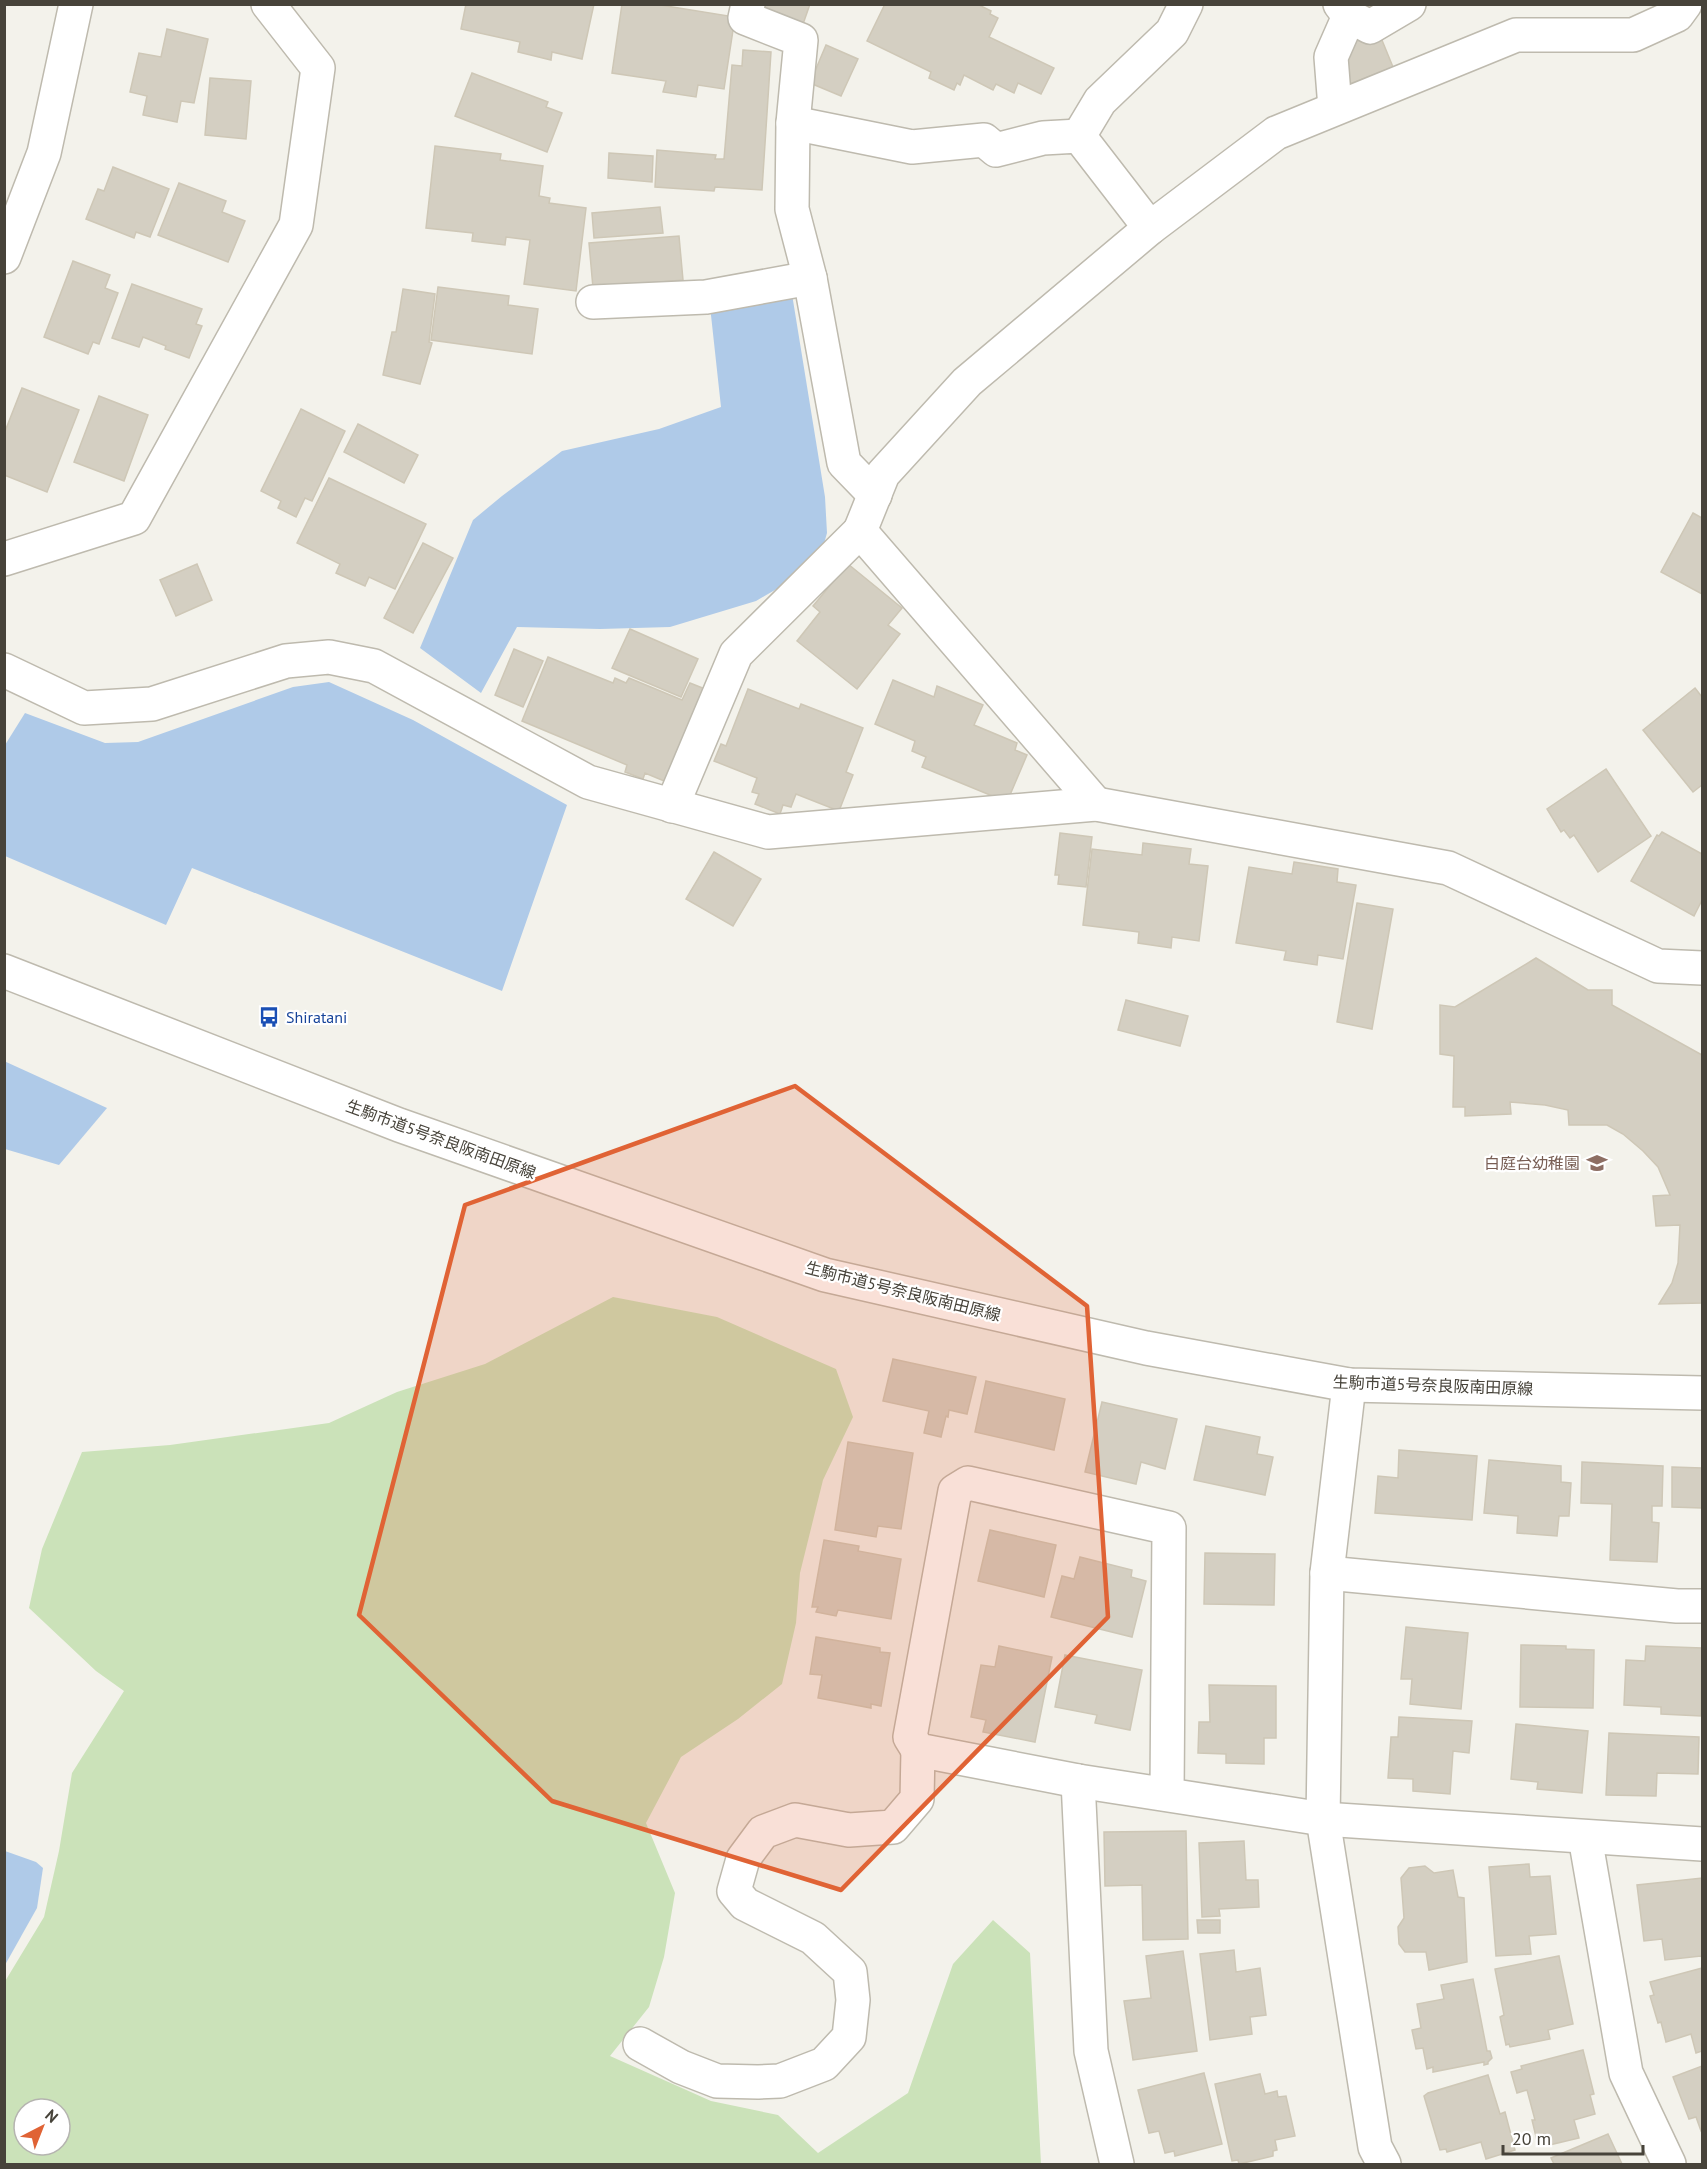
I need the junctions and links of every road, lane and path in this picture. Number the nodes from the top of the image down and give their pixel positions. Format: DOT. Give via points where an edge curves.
graph roads {
  1 [pos="76,4"];
  2 [pos="268,4"];
  3 [pos="748,4"];
  4 [pos="1186,4"];
  5 [pos="1409,4"];
  6 [pos="1684,4"];
  7 [pos="1344,10"];
  8 [pos="1335,108"];
  9 [pos="794,123"];
  10 [pos="1079,136"];
  11 [pos="1150,228"];
  12 [pos="4,257"];
  13 [pos="810,278"];
  14 [pos="593,302"];
  15 [pos="875,495"];
  16 [pos="860,531"];
  17 [pos="4,559"];
  18 [pos="4,670"];
  19 [pos="1096,804"];
  20 [pos="672,806"];
  21 [pos="1702,968"];
  22 [pos="4,971"];
  23 [pos="1349,1385"];
  24 [pos="1702,1393"];
  25 [pos="1327,1574"];
  26 [pos="1702,1606"];
  27 [pos="918,1750"];
  28 [pos="1078,1781"];
  29 [pos="1167,1794"];
  30 [pos="1323,1819"];
  31 [pos="1585,1837"];
  32 [pos="1702,1844"];
  33 [pos="640,2044"];
  34 [pos="1117,2164"];
  35 [pos="1384,2164"];
  36 [pos="1669,2164"];
  1 -- 12 [label="street" via="44,153"];
  2 -- 17 [label="street" via="318,68 296,225 134,518"];
  3 -- 9 [label="street" via="745,18 801,40"];
  4 -- 10 [label="street" via="1172,32 1100,102"];
  5 -- 7 [label="street" via="1370,27"];
  6 -- 8 [label="street" via="1677,15 1633,35 1516,35"];
  7 -- 8 [label="street" via="1331,57"];
  8 -- 11 [label="street" via="1276,132"];
  9 -- 10 [label="street" via="912,147 984,140 996,150 1043,138"];
  9 -- 13 [label="street" via="792,209"];
  10 -- 11 [label="street"];
  11 -- 15 [label="street" via="967,382 884,474"];
  13 -- 14 [label="street" via="706,297"];
  13 -- 15 [label="street" via="844,463"];
  15 -- 16 [label="street"];
  16 -- 19 [label="street"];
  16 -- 20 [label="street" via="736,654"];
  18 -- 20 [label="street" via="84,708 152,704 286,661 329,657 374,666 588,782"];
  19 -- 20 [label="street" via="768,832"];
  19 -- 21 [label="street" via="1449,868 1658,966"];
  22 -- 23 [label="street, 生駒市道5号奈良阪南田原線" via="399,1125 825,1275 1146,1348"];
  23 -- 24 [label="street, 生駒市道5号奈良阪南田原線"];
  23 -- 25 [label="street"];
  25 -- 26 [label="street"];
  25 -- 30 [label="street"];
  27 -- 28 [label="street"];
  27 -- 29 [label="street" via="910,1737 955,1491 968,1483 1169,1528"];
  27 -- 33 [label="street" via="917,1799 892,1827 849,1830 795,1820 763,1832 743,1858 734,1891 745,1904 813,1938 850,1972 853,2000 849,2037 831,2057 824,2064 780,2081 717,2080 681,2067"];
  28 -- 29 [label="street"];
  28 -- 34 [label="street" via="1091,2051"];
  29 -- 30 [label="street"];
  30 -- 31 [label="street"];
  30 -- 35 [label="street" via="1375,2147"];
  31 -- 32 [label="street"];
  31 -- 36 [label="street" via="1626,2073"];
}
